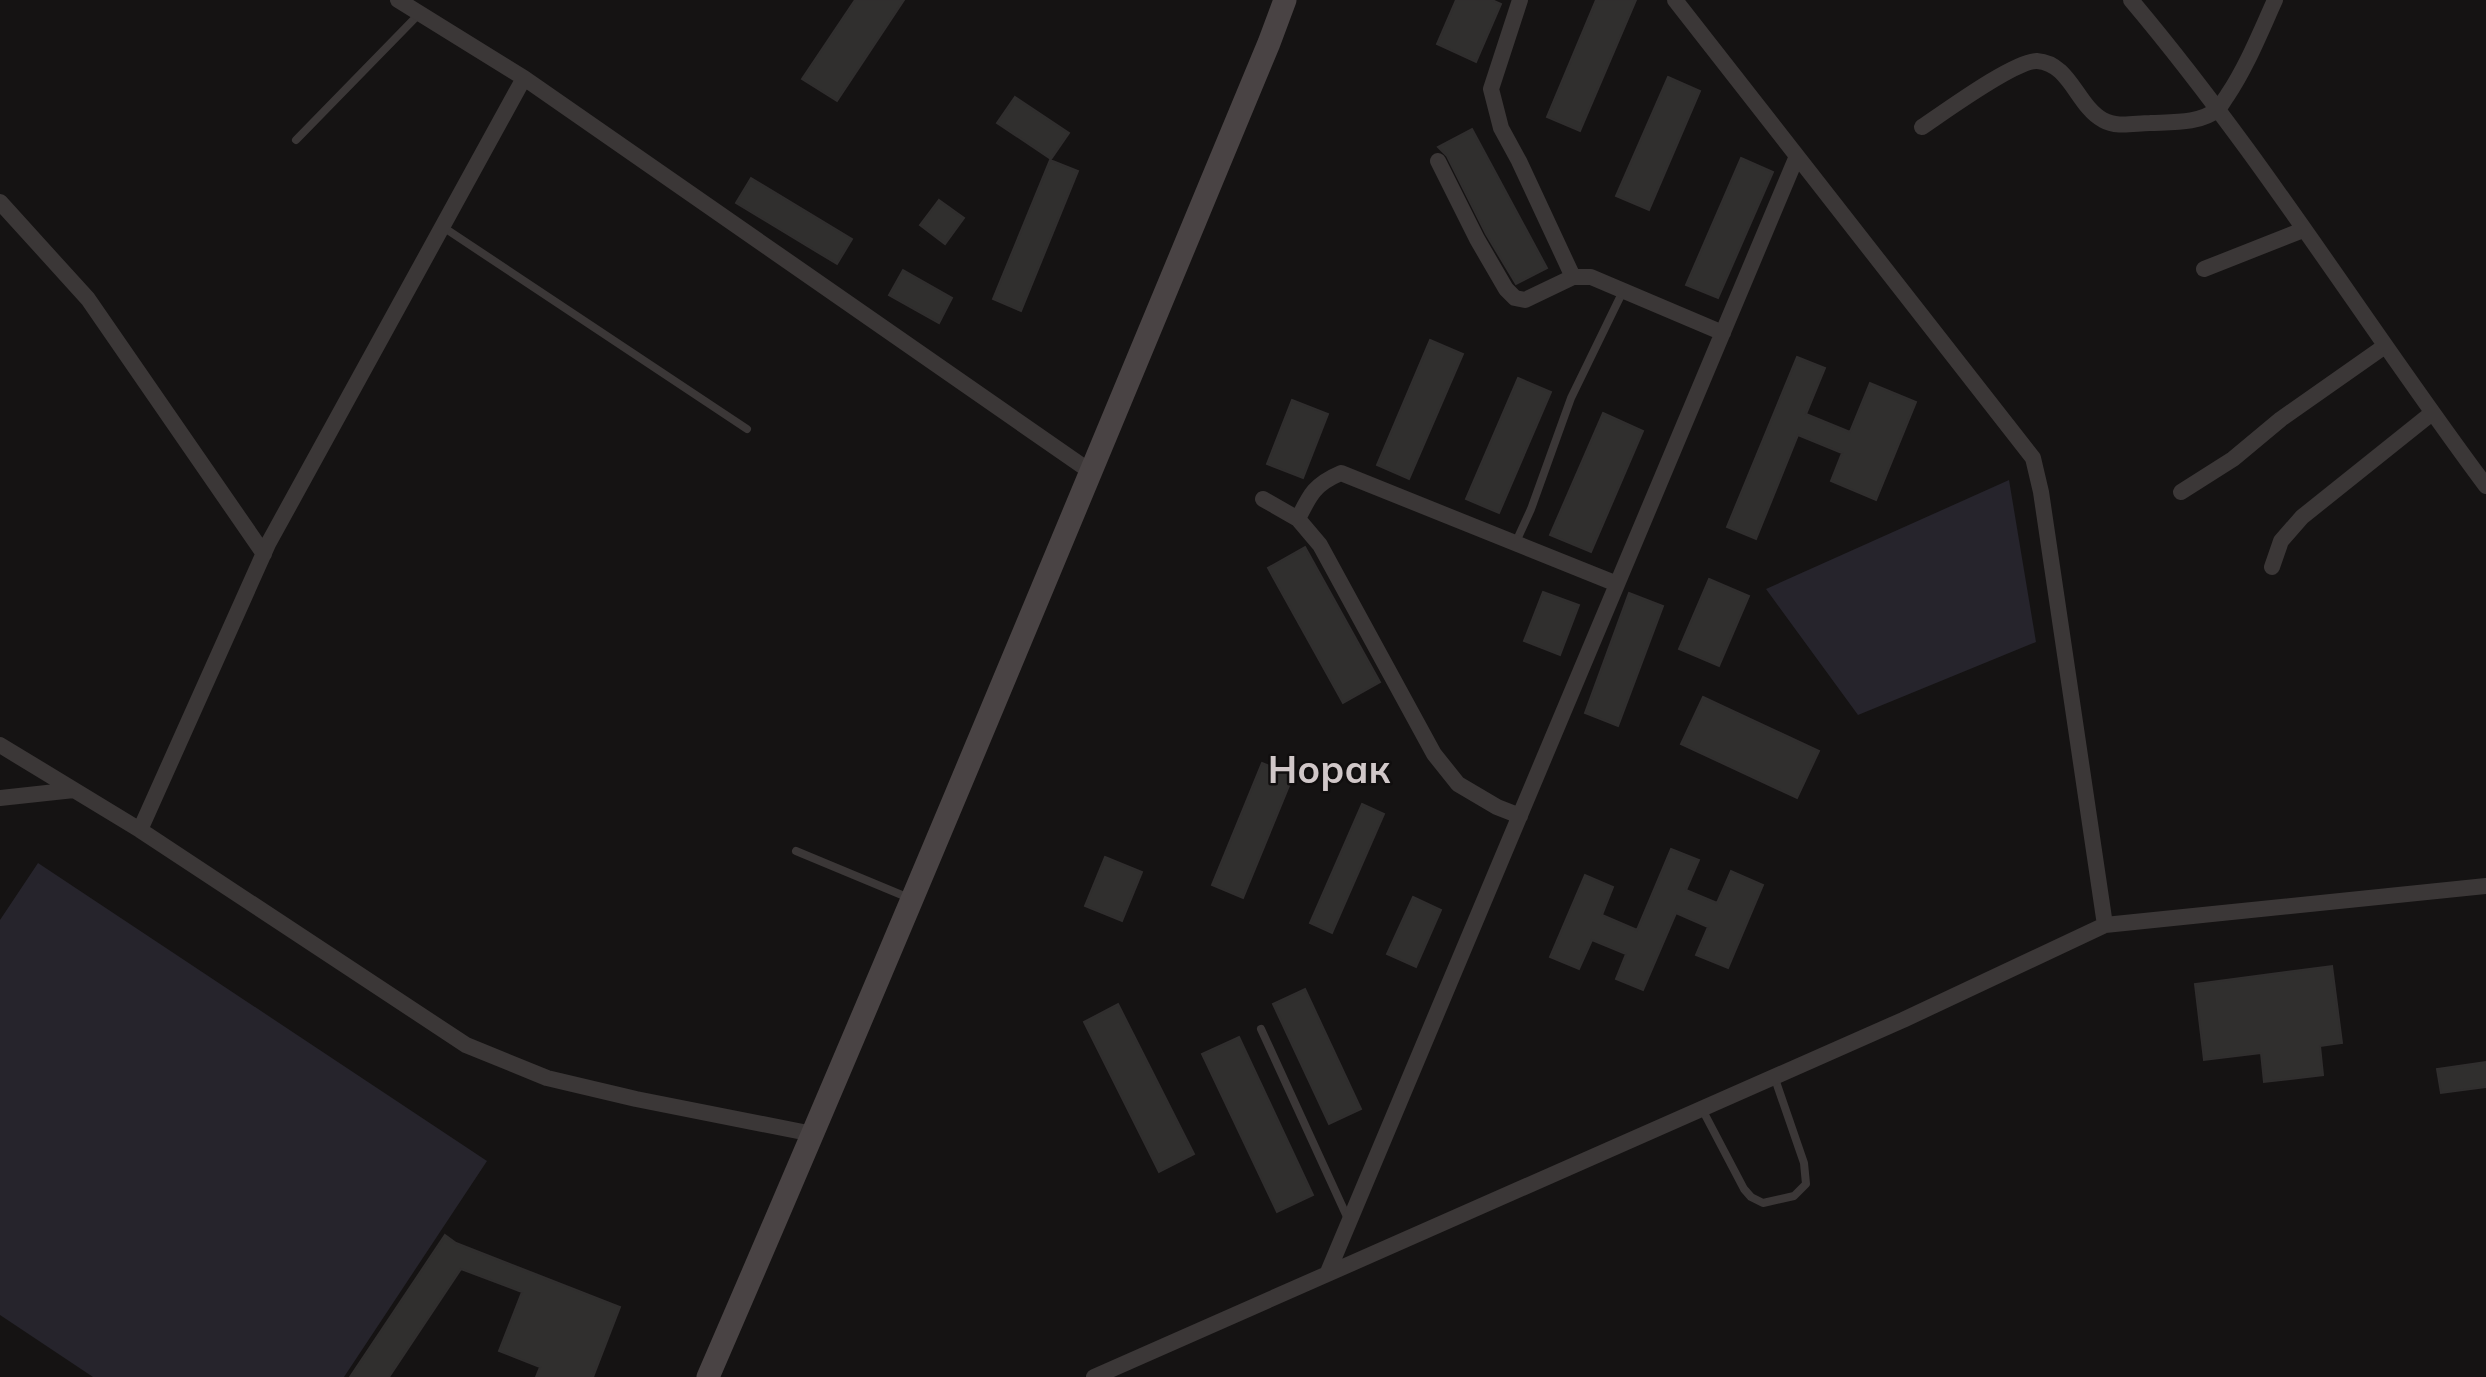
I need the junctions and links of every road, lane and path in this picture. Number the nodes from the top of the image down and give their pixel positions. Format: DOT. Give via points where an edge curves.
graph roads {
  1 [pos="398,0"];
  2 [pos="1285,0"];
  3 [pos="1520,0"];
  4 [pos="1675,0"];
  5 [pos="2131,0"];
  6 [pos="2275,0"];
  7 [pos="420,13"];
  8 [pos="524,78"];
  9 [pos="2217,109"];
  10 [pos="1922,127"];
  11 [pos="296,140"];
  12 [pos="1797,156"];
  13 [pos="1438,161"];
  14 [pos="0,202"];
  15 [pos="443,227"];
  16 [pos="2303,230"];
  17 [pos="2204,269"];
  18 [pos="1573,277"];
  19 [pos="1624,289"];
  20 [pos="1723,333"];
  21 [pos="2385,346"];
  22 [pos="2432,413"];
  23 [pos="747,429"];
  24 [pos="1091,472"];
  25 [pos="2486,486"];
  26 [pos="2181,492"];
  27 [pos="1263,499"];
  28 [pos="1298,519"];
  29 [pos="1515,544"];
  30 [pos="264,554"];
  31 [pos="2272,567"];
  32 [pos="1617,584"];
  33 [pos="0,745"];
  34 [pos="74,790"];
  35 [pos="0,798"];
  36 [pos="1520,816"];
  37 [pos="140,830"];
  38 [pos="796,851"];
  39 [pos="2486,886"];
  40 [pos="912,899"];
  41 [pos="2105,925"];
  42 [pos="1261,1029"];
  43 [pos="1774,1076"];
  44 [pos="1702,1108"];
  45 [pos="813,1134"];
  46 [pos="1349,1221"];
  47 [pos="1328,1272"];
  48 [pos="708,1377"];
  49 [pos="1094,1377"];
  1 -- 7 [label="street"];
  2 -- 24 [label="main road"];
  3 -- 18 [label="street" via="1491,89 1501,128"];
  4 -- 12 [label="street"];
  5 -- 9 [label="street"];
  6 -- 9 [label="street" via="2240,77"];
  7 -- 8 [label="street"];
  7 -- 11 [label="lane"];
  8 -- 15 [label="street"];
  8 -- 24 [label="street"];
  9 -- 10 [label="street" via="2186,122 2118,125 2103,120 2049,63 2034,61 2012,69"];
  9 -- 16 [label="street"];
  12 -- 20 [label="street"];
  12 -- 41 [label="street" via="2033,458 2042,492"];
  13 -- 18 [label="street" via="1477,239 1515,298 1525,300"];
  14 -- 30 [label="street" via="88,299"];
  15 -- 23 [label="lane"];
  15 -- 30 [label="street"];
  16 -- 17 [label="street"];
  16 -- 21 [label="street"];
  18 -- 19 [label="street" via="1591,276"];
  19 -- 20 [label="street"];
  19 -- 29 [label="lane" via="1571,398"];
  20 -- 32 [label="street"];
  21 -- 22 [label="street"];
  21 -- 26 [label="street"];
  22 -- 25 [label="street"];
  22 -- 31 [label="street" via="2302,517 2281,541"];
  24 -- 40 [label="main road"];
  27 -- 28 [label="street"];
  28 -- 29 [label="street" via="1321,482 1341,473"];
  28 -- 36 [label="street" via="1320,545 1434,754 1458,784"];
  29 -- 32 [label="street"];
  30 -- 37 [label="street"];
  32 -- 36 [label="street"];
  33 -- 34 [label="street"];
  34 -- 35 [label="street"];
  34 -- 37 [label="street"];
  36 -- 46 [label="street"];
  37 -- 45 [label="street" via="466,1045 547,1079"];
  38 -- 40 [label="lane"];
  39 -- 41 [label="street"];
  40 -- 45 [label="main road"];
  41 -- 43 [label="street"];
  42 -- 46 [label="lane"];
  43 -- 44 [label="street"];
  43 -- 44 [label="lane" via="1804,1163 1806,1184 1794,1196 1763,1203 1751,1197"];
  44 -- 47 [label="street"];
  45 -- 48 [label="main road"];
  46 -- 47 [label="street"];
  47 -- 49 [label="street"];
}
